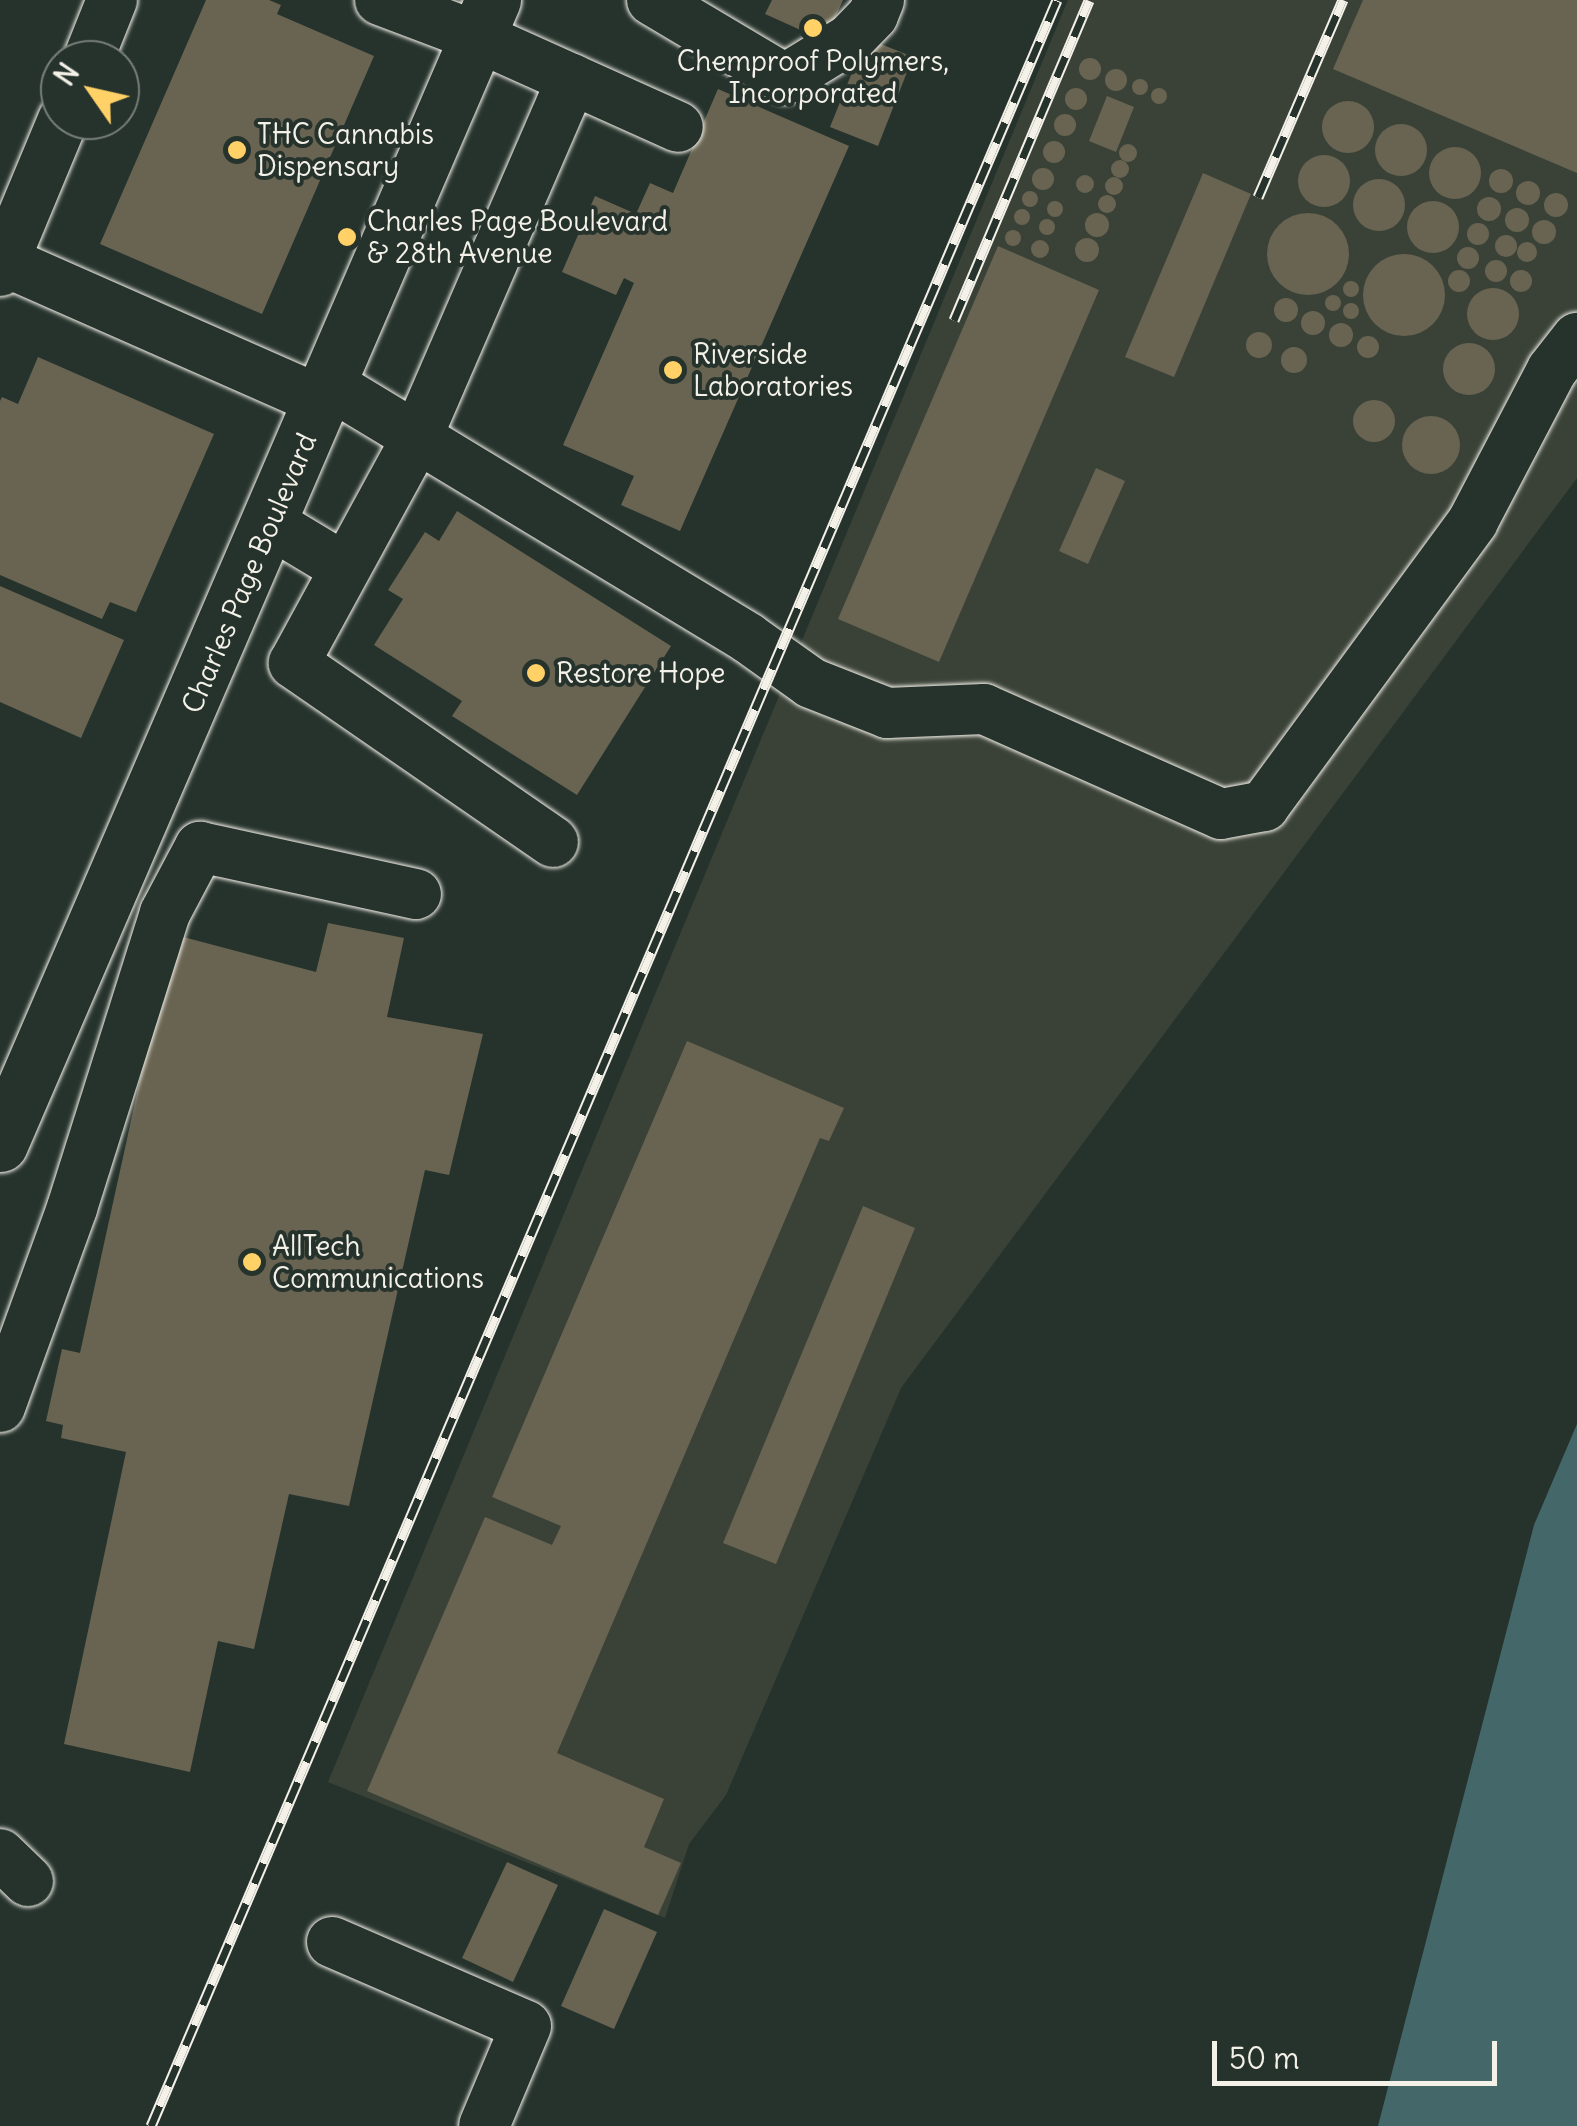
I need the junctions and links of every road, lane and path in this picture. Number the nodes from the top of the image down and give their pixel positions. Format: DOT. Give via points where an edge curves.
graph roads {
  1 [pos="112,0"];
  2 [pos="380,0"];
  3 [pos="652,0"];
  4 [pos="880,0"];
  5 [pos="486,18"];
  6 [pos="96,40"];
  7 [pos="572,79"];
  8 [pos="678,127"];
  9 [pos="54,140"];
  10 [pos="2,266"];
  11 [pos="1577,338"];
  12 [pos="326,392"];
  13 [pos="418,438"];
  14 [pos="270,522"];
  15 [pos="346,568"];
  16 [pos="553,842"];
  17 [pos="416,894"];
  18 [pos="0,1144"];
  19 [pos="0,1407"];
  20 [pos="332,1942"];
  21 [pos="484,2126"];
  1 -- 6 [label="street"];
  2 -- 5 [label="street"];
  3 -- 4 [label="street" via="786,78 850,39"];
  5 -- 7 [label="street"];
  5 -- 12 [label="main road, Charles Page Boulevard"];
  7 -- 8 [label="street"];
  7 -- 13 [label="street"];
  9 -- 10 [label="street"];
  10 -- 12 [label="street"];
  11 -- 13 [label="street" via="1552,370 1472,521 1264,806 1221,814 984,709 887,713 811,683"];
  12 -- 13 [label="street"];
  12 -- 14 [label="main road, Charles Page Boulevard"];
  13 -- 15 [label="street"];
  14 -- 15 [label="street"];
  14 -- 18 [label="main road, Charles Page Boulevard"];
  15 -- 16 [label="street" via="294,663"];
  17 -- 19 [label="street" via="200,847 166,913"];
  20 -- 21 [label="street" via="526,2026"];
}
